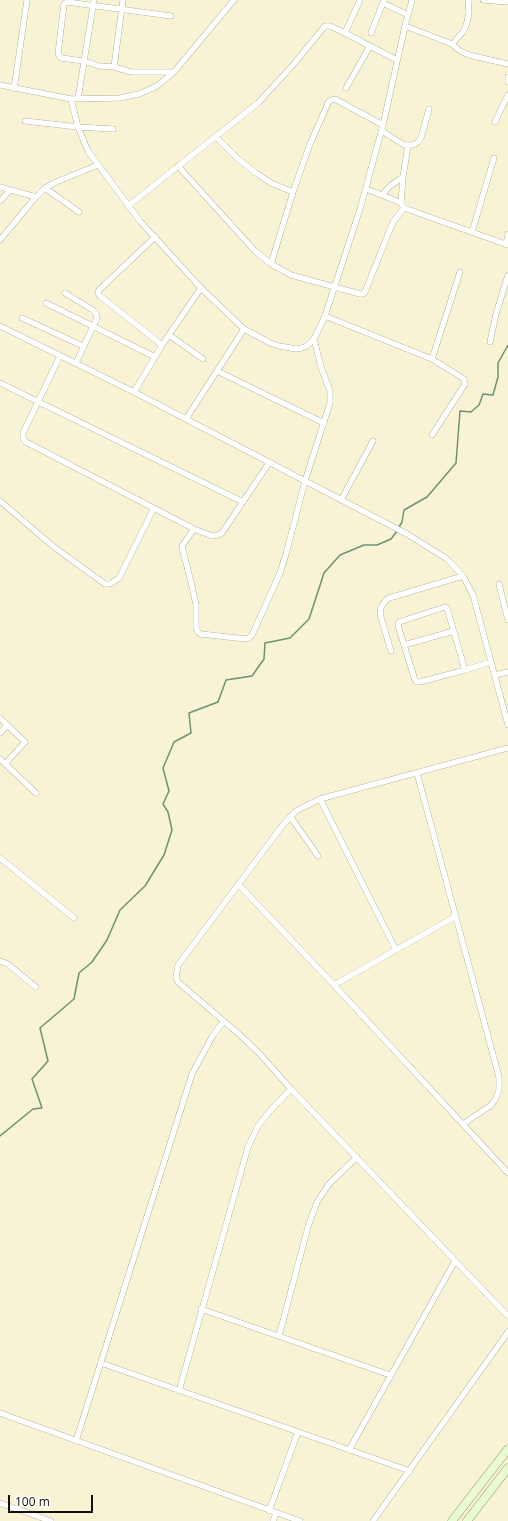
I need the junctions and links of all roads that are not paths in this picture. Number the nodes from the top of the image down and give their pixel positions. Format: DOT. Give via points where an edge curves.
graph roads {
  1 [pos="26,0"];
  2 [pos="123,0"];
  3 [pos="234,0"];
  4 [pos="360,0"];
  5 [pos="412,0"];
  6 [pos="468,0"];
  7 [pos="483,0"];
  8 [pos="94,2"];
  9 [pos="384,2"];
  10 [pos="508,2"];
  11 [pos="121,9"];
  12 [pos="408,15"];
  13 [pos="171,16"];
  14 [pos="404,26"];
  15 [pos="345,33"];
  16 [pos="371,33"];
  17 [pos="452,44"];
  18 [pos="370,46"];
  19 [pos="397,60"];
  20 [pos="84,61"];
  21 [pos="508,64"];
  22 [pos="114,67"];
  23 [pos="174,72"];
  24 [pos="508,77"];
  25 [pos="508,82"];
  26 [pos="0,85"];
  27 [pos="346,88"];
  28 [pos="14,89"];
  29 [pos="508,95"];
  30 [pos="70,99"];
  31 [pos="78,99"];
  32 [pos="429,109"];
  33 [pos="25,121"];
  34 [pos="495,122"];
  35 [pos="78,127"];
  36 [pos="383,128"];
  37 [pos="114,129"];
  38 [pos="216,137"];
  39 [pos="408,146"];
  40 [pos="494,158"];
  41 [pos="98,165"];
  42 [pos="178,166"];
  43 [pos="403,177"];
  44 [pos="0,187"];
  45 [pos="45,188"];
  46 [pos="366,189"];
  47 [pos="10,190"];
  48 [pos="294,192"];
  49 [pos="382,195"];
  50 [pos="36,197"];
  51 [pos="0,201"];
  52 [pos="128,206"];
  53 [pos="403,206"];
  54 [pos="79,212"];
  55 [pos="472,232"];
  56 [pos="508,234"];
  57 [pos="155,237"];
  58 [pos="0,240"];
  59 [pos="507,245"];
  60 [pos="271,264"];
  61 [pos="460,272"];
  62 [pos="508,275"];
  63 [pos="336,286"];
  64 [pos="201,288"];
  65 [pos="65,293"];
  66 [pos="46,303"];
  67 [pos="325,316"];
  68 [pos="22,318"];
  69 [pos="0,326"];
  70 [pos="93,326"];
  71 [pos="244,329"];
  72 [pos="169,335"];
  73 [pos="314,339"];
  74 [pos="490,342"];
  75 [pos="162,345"];
  76 [pos="84,346"];
  77 [pos="60,356"];
  78 [pos="155,357"];
  79 [pos="432,359"];
  80 [pos="203,360"];
  81 [pos="76,363"];
  82 [pos="217,371"];
  83 [pos="0,383"];
  84 [pos="134,392"];
  85 [pos="38,401"];
  86 [pos="186,419"];
  87 [pos="324,423"];
  88 [pos="432,436"];
  89 [pos="373,441"];
  90 [pos="269,463"];
  91 [pos="305,482"];
  92 [pos="341,500"];
  93 [pos="0,501"];
  94 [pos="243,502"];
  95 [pos="154,508"];
  96 [pos="194,529"];
  97 [pos="463,576"];
  98 [pos="499,584"];
  99 [pos="508,620"];
  100 [pos="454,631"];
  101 [pos="404,645"];
  102 [pos="391,651"];
  103 [pos="491,662"];
  104 [pos="465,670"];
  105 [pos="508,672"];
  106 [pos="495,675"];
  107 [pos="0,718"];
  108 [pos="7,725"];
  109 [pos="508,725"];
  110 [pos="0,733"];
  111 [pos="508,748"];
  112 [pos="0,759"];
  113 [pos="6,764"];
  114 [pos="417,773"];
  115 [pos="36,793"];
  116 [pos="320,799"];
  117 [pos="290,816"];
  118 [pos="318,856"];
  119 [pos="0,858"];
  120 [pos="238,884"];
  121 [pos="456,916"];
  122 [pos="74,918"];
  123 [pos="396,950"];
  124 [pos="0,961"];
  125 [pos="334,985"];
  126 [pos="36,988"];
  127 [pos="224,1021"];
  128 [pos="291,1088"];
  129 [pos="463,1124"];
  130 [pos="356,1157"];
  131 [pos="508,1173"];
  132 [pos="454,1261"];
  133 [pos="201,1309"];
  134 [pos="508,1316"];
  135 [pos="508,1332"];
  136 [pos="278,1336"];
  137 [pos="101,1363"];
  138 [pos="390,1375"];
  139 [pos="179,1390"];
  140 [pos="0,1413"];
  141 [pos="298,1432"];
  142 [pos="76,1441"];
  143 [pos="508,1449"];
  144 [pos="349,1450"];
  145 [pos="508,1468"];
  146 [pos="410,1471"];
  147 [pos="0,1503"];
  148 [pos="269,1511"];
  149 [pos="276,1513"];
  150 [pos="50,1521"];
  151 [pos="273,1521"];
  152 [pos="300,1521"];
  153 [pos="373,1521"];
  154 [pos="452,1521"];
  155 [pos="467,1521"];
  1 -- 28 [label="street"];
  2 -- 11 [label="street"];
  3 -- 23 [label="street"];
  4 -- 15 [label="street"];
  5 -- 12 [label="street"];
  6 -- 17 [label="street" via="466,26"];
  7 -- 10 [label="street"];
  8 -- 11 [label="street"];
  8 -- 20 [label="street"];
  8 -- 20 [label="street" via="64,4 59,56"];
  9 -- 12 [label="street"];
  9 -- 16 [label="street"];
  11 -- 13 [label="street"];
  11 -- 22 [label="street"];
  12 -- 14 [label="street"];
  14 -- 17 [label="street"];
  14 -- 19 [label="street"];
  15 -- 18 [label="street"];
  15 -- 38 [label="street" via="325,26 258,103"];
  17 -- 21 [label="street" via="469,55"];
  18 -- 19 [label="street"];
  18 -- 27 [label="street"];
  19 -- 36 [label="street"];
  20 -- 22 [label="street"];
  20 -- 31 [label="street"];
  22 -- 23 [label="street" via="131,72"];
  23 -- 31 [label="street" via="157,86 130,97"];
  24 -- 25 [label="street"];
  26 -- 28 [label="street"];
  28 -- 30 [label="street"];
  29 -- 34 [label="street"];
  30 -- 31 [label="street"];
  30 -- 35 [label="street"];
  32 -- 39 [label="street" via="422,138"];
  33 -- 35 [label="street"];
  35 -- 37 [label="street"];
  35 -- 41 [label="street" via="84,145"];
  36 -- 39 [label="street"];
  36 -- 46 [label="street"];
  36 -- 48 [label="street" via="335,99 329,101 310,144"];
  38 -- 42 [label="street"];
  38 -- 48 [label="street" via="256,173"];
  39 -- 43 [label="street"];
  40 -- 55 [label="street"];
  41 -- 45 [label="street"];
  41 -- 52 [label="street"];
  42 -- 52 [label="street"];
  42 -- 60 [label="street" via="255,251"];
  43 -- 49 [label="street"];
  43 -- 53 [label="street"];
  44 -- 47 [label="street"];
  45 -- 50 [label="street"];
  45 -- 54 [label="street"];
  46 -- 49 [label="street"];
  46 -- 63 [label="street"];
  47 -- 50 [label="street"];
  47 -- 51 [label="street"];
  48 -- 60 [label="street"];
  49 -- 53 [label="street"];
  50 -- 58 [label="street"];
  52 -- 57 [label="street"];
  53 -- 55 [label="street"];
  53 -- 63 [label="street" via="393,222 365,292 360,294"];
  55 -- 59 [label="street"];
  56 -- 59 [label="street"];
  57 -- 64 [label="street"];
  57 -- 75 [label="street" via="98,293"];
  60 -- 63 [label="street" via="291,275"];
  61 -- 79 [label="street"];
  62 -- 74 [label="street"];
  63 -- 67 [label="street"];
  64 -- 71 [label="street"];
  64 -- 72 [label="street"];
  65 -- 70 [label="street" via="96,314"];
  66 -- 70 [label="street"];
  67 -- 73 [label="street"];
  67 -- 79 [label="street"];
  68 -- 76 [label="street"];
  69 -- 77 [label="street"];
  70 -- 76 [label="street"];
  70 -- 78 [label="street"];
  71 -- 73 [label="street" via="270,343 287,348 302,348"];
  71 -- 82 [label="street"];
  72 -- 75 [label="street"];
  72 -- 80 [label="street"];
  73 -- 87 [label="street" via="330,391 330,403"];
  75 -- 78 [label="street"];
  76 -- 81 [label="street"];
  77 -- 81 [label="street"];
  77 -- 85 [label="street"];
  78 -- 84 [label="street"];
  79 -- 88 [label="street" via="464,378 465,384"];
  81 -- 84 [label="street"];
  82 -- 86 [label="street"];
  82 -- 87 [label="street"];
  83 -- 85 [label="street"];
  84 -- 86 [label="street"];
  85 -- 94 [label="street"];
  85 -- 95 [label="street" via="23,433 26,442"];
  86 -- 90 [label="street"];
  87 -- 91 [label="street"];
  89 -- 92 [label="street"];
  90 -- 91 [label="street"];
  90 -- 94 [label="street"];
  91 -- 92 [label="street"];
  91 -- 96 [label="street" via="280,572 249,638 198,632 196,605 182,551 182,546"];
  92 -- 97 [label="street" via="407,534 448,559"];
  93 -- 95 [label="street" via="54,547 105,584 119,578"];
  94 -- 96 [label="street" via="218,535 212,536"];
  95 -- 96 [label="street"];
  97 -- 102 [label="street" via="386,600 380,614"];
  97 -- 103 [label="street" via="473,596"];
  98 -- 99 [label="street"];
  100 -- 101 [label="street"];
  100 -- 101 [label="street" via="449,610 445,607 399,622"];
  100 -- 104 [label="street"];
  101 -- 104 [label="street" via="417,682"];
  103 -- 104 [label="street"];
  103 -- 106 [label="street"];
  105 -- 106 [label="street"];
  106 -- 109 [label="street"];
  107 -- 108 [label="street"];
  108 -- 110 [label="street"];
  108 -- 113 [label="street" via="25,742"];
  111 -- 114 [label="street"];
  112 -- 113 [label="street"];
  113 -- 115 [label="street"];
  114 -- 116 [label="street"];
  114 -- 121 [label="street"];
  116 -- 117 [label="street"];
  116 -- 123 [label="street"];
  117 -- 118 [label="street"];
  117 -- 120 [label="street"];
  119 -- 122 [label="street"];
  120 -- 125 [label="street"];
  120 -- 127 [label="street" via="176,971 178,982"];
  121 -- 123 [label="street"];
  121 -- 129 [label="street" via="499,1077 499,1090 495,1100"];
  123 -- 125 [label="street"];
  124 -- 126 [label="street" via="8,964"];
  125 -- 129 [label="street"];
  127 -- 128 [label="street" via="259,1053"];
  127 -- 137 [label="street" via="213,1035 192,1074"];
  128 -- 130 [label="street"];
  128 -- 133 [label="street" via="258,1126 248,1147"];
  129 -- 131 [label="street"];
  130 -- 132 [label="street"];
  130 -- 136 [label="street" via="329,1184 317,1202"];
  132 -- 134 [label="street"];
  132 -- 138 [label="street"];
  133 -- 136 [label="street"];
  133 -- 139 [label="street"];
  135 -- 146 [label="street"];
  136 -- 138 [label="street"];
  137 -- 139 [label="street"];
  137 -- 142 [label="street"];
  138 -- 144 [label="street"];
  139 -- 141 [label="street"];
  140 -- 142 [label="street"];
  141 -- 144 [label="street"];
  141 -- 148 [label="street"];
  142 -- 148 [label="street"];
  143 -- 154 [label="main road"];
  144 -- 146 [label="street"];
  145 -- 155 [label="main road"];
  146 -- 153 [label="street"];
  147 -- 150 [label="street"];
  148 -- 149 [label="street"];
  149 -- 151 [label="street"];
  149 -- 152 [label="street"];
}
